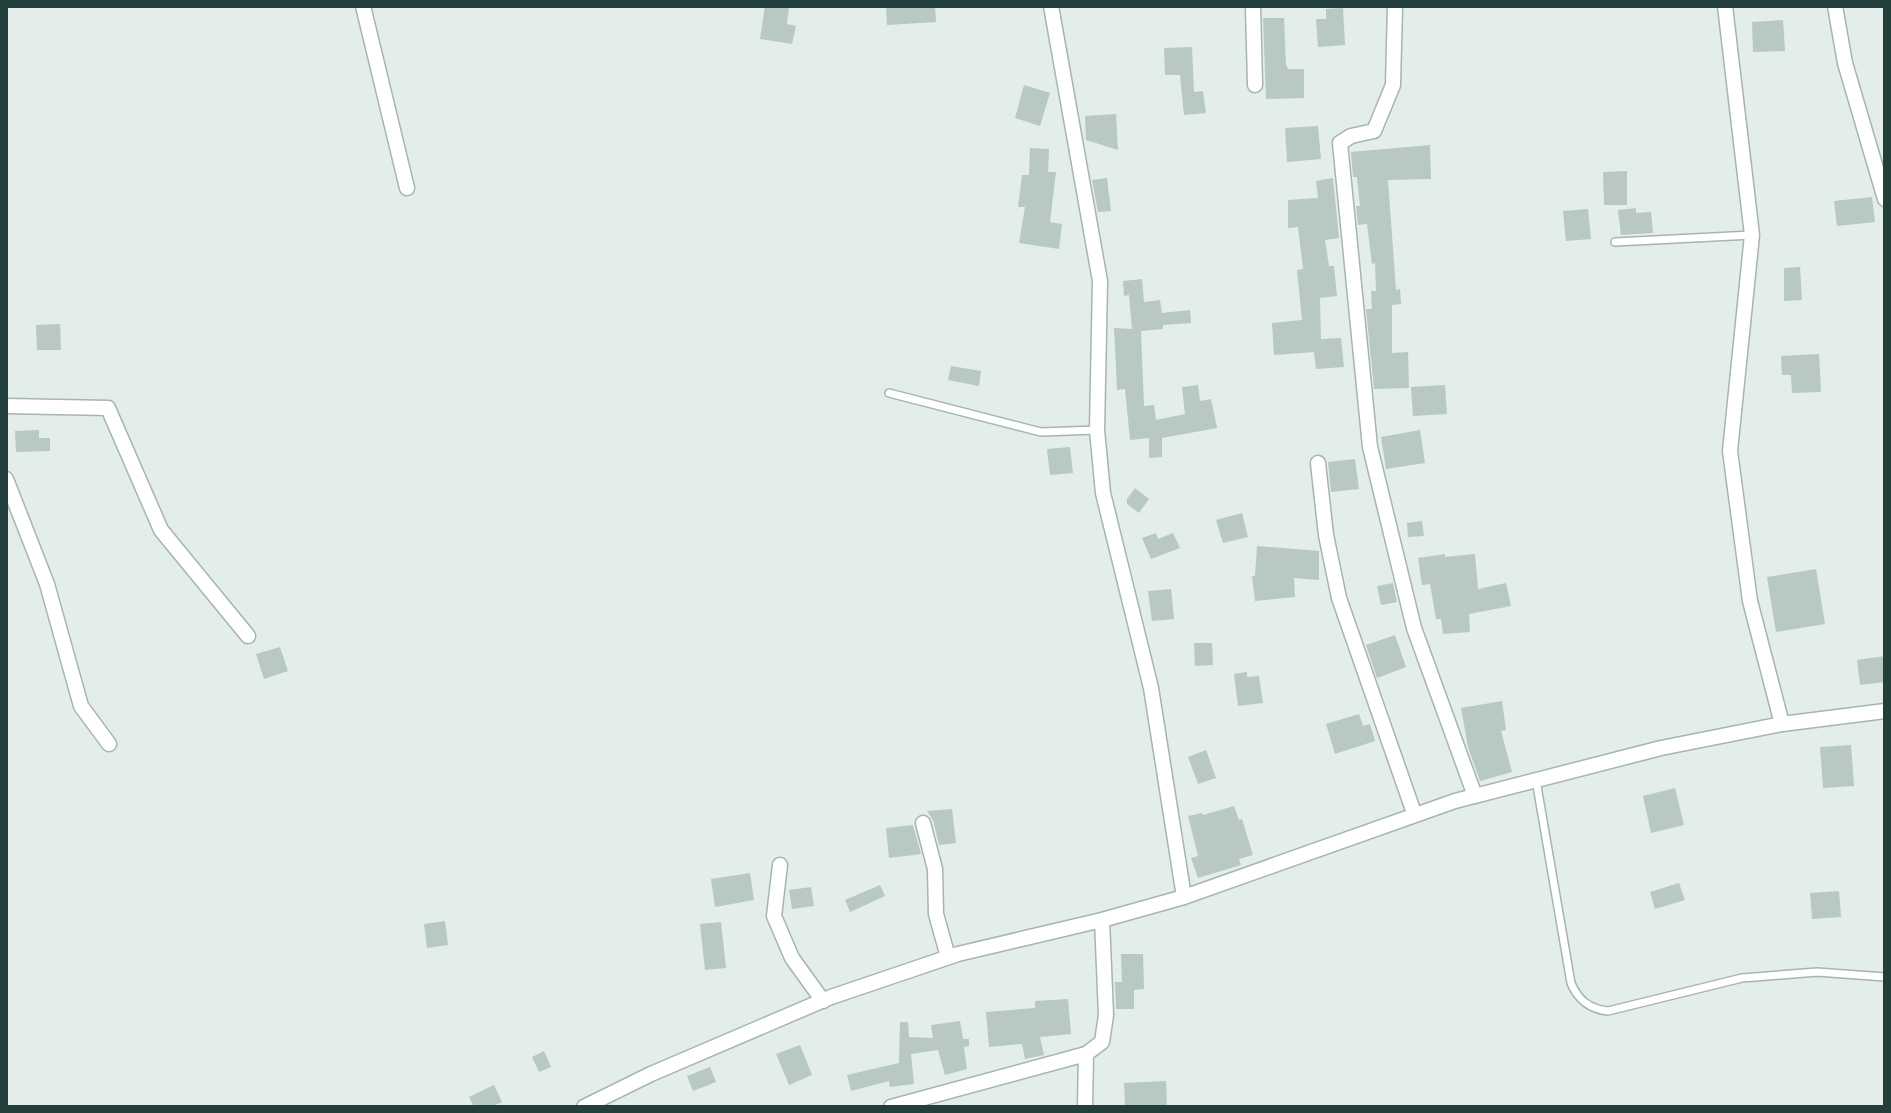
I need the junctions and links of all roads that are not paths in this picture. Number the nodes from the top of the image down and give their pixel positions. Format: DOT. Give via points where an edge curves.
graph roads {
  1 [pos="363,6"];
  2 [pos="1051,6"];
  3 [pos="1253,6"];
  4 [pos="1395,6"];
  5 [pos="1725,6"];
  6 [pos="1835,6"];
  7 [pos="1255,85"];
  8 [pos="407,188"];
  9 [pos="1885,199"];
  10 [pos="1752,235"];
  11 [pos="1615,242"];
  12 [pos="889,393"];
  13 [pos="6,406"];
  14 [pos="1097,430"];
  15 [pos="1318,463"];
  16 [pos="6,479"];
  17 [pos="248,636"];
  18 [pos="1885,711"];
  19 [pos="1782,724"];
  20 [pos="109,744"];
  21 [pos="1536,780"];
  22 [pos="1475,796"];
  23 [pos="1414,813"];
  24 [pos="923,823"];
  25 [pos="780,865"];
  26 [pos="1184,897"];
  27 [pos="1102,920"];
  28 [pos="948,957"];
  29 [pos="1885,977"];
  30 [pos="823,1001"];
  31 [pos="1086,1054"];
  32 [pos="584,1107"];
  33 [pos="891,1107"];
  34 [pos="1085,1107"];
  1 -- 8 [label="street"];
  2 -- 14 [label="street" via="1100,281"];
  3 -- 7 [label="street"];
  4 -- 22 [label="street" via="1393,85 1382,116 1374,131 1340,143 1345,203 1370,447 1414,628"];
  5 -- 10 [label="street"];
  6 -- 9 [label="street" via="1845,63"];
  10 -- 11 [label="lane"];
  10 -- 19 [label="street" via="1730,451 1750,601"];
  12 -- 14 [label="lane" via="1041,432"];
  13 -- 17 [label="street" via="108,408 161,530"];
  14 -- 26 [label="street" via="1103,493 1151,688"];
  15 -- 23 [label="street" via="1339,598"];
  16 -- 20 [label="street" via="47,584 81,706"];
  18 -- 19 [label="street"];
  19 -- 21 [label="street"];
  21 -- 22 [label="street"];
  21 -- 29 [label="lane" via="1571,983 1587,1005 1608,1011 1742,978 1817,972"];
  22 -- 23 [label="street"];
  23 -- 26 [label="street"];
  24 -- 28 [label="street"];
  25 -- 30 [label="street" via="774,916 792,958"];
  26 -- 27 [label="street"];
  27 -- 28 [label="street"];
  27 -- 31 [label="street" via="1106,1015 1102,1042"];
  28 -- 30 [label="street"];
  30 -- 32 [label="street"];
  31 -- 33 [label="street"];
  31 -- 34 [label="street"];
}
